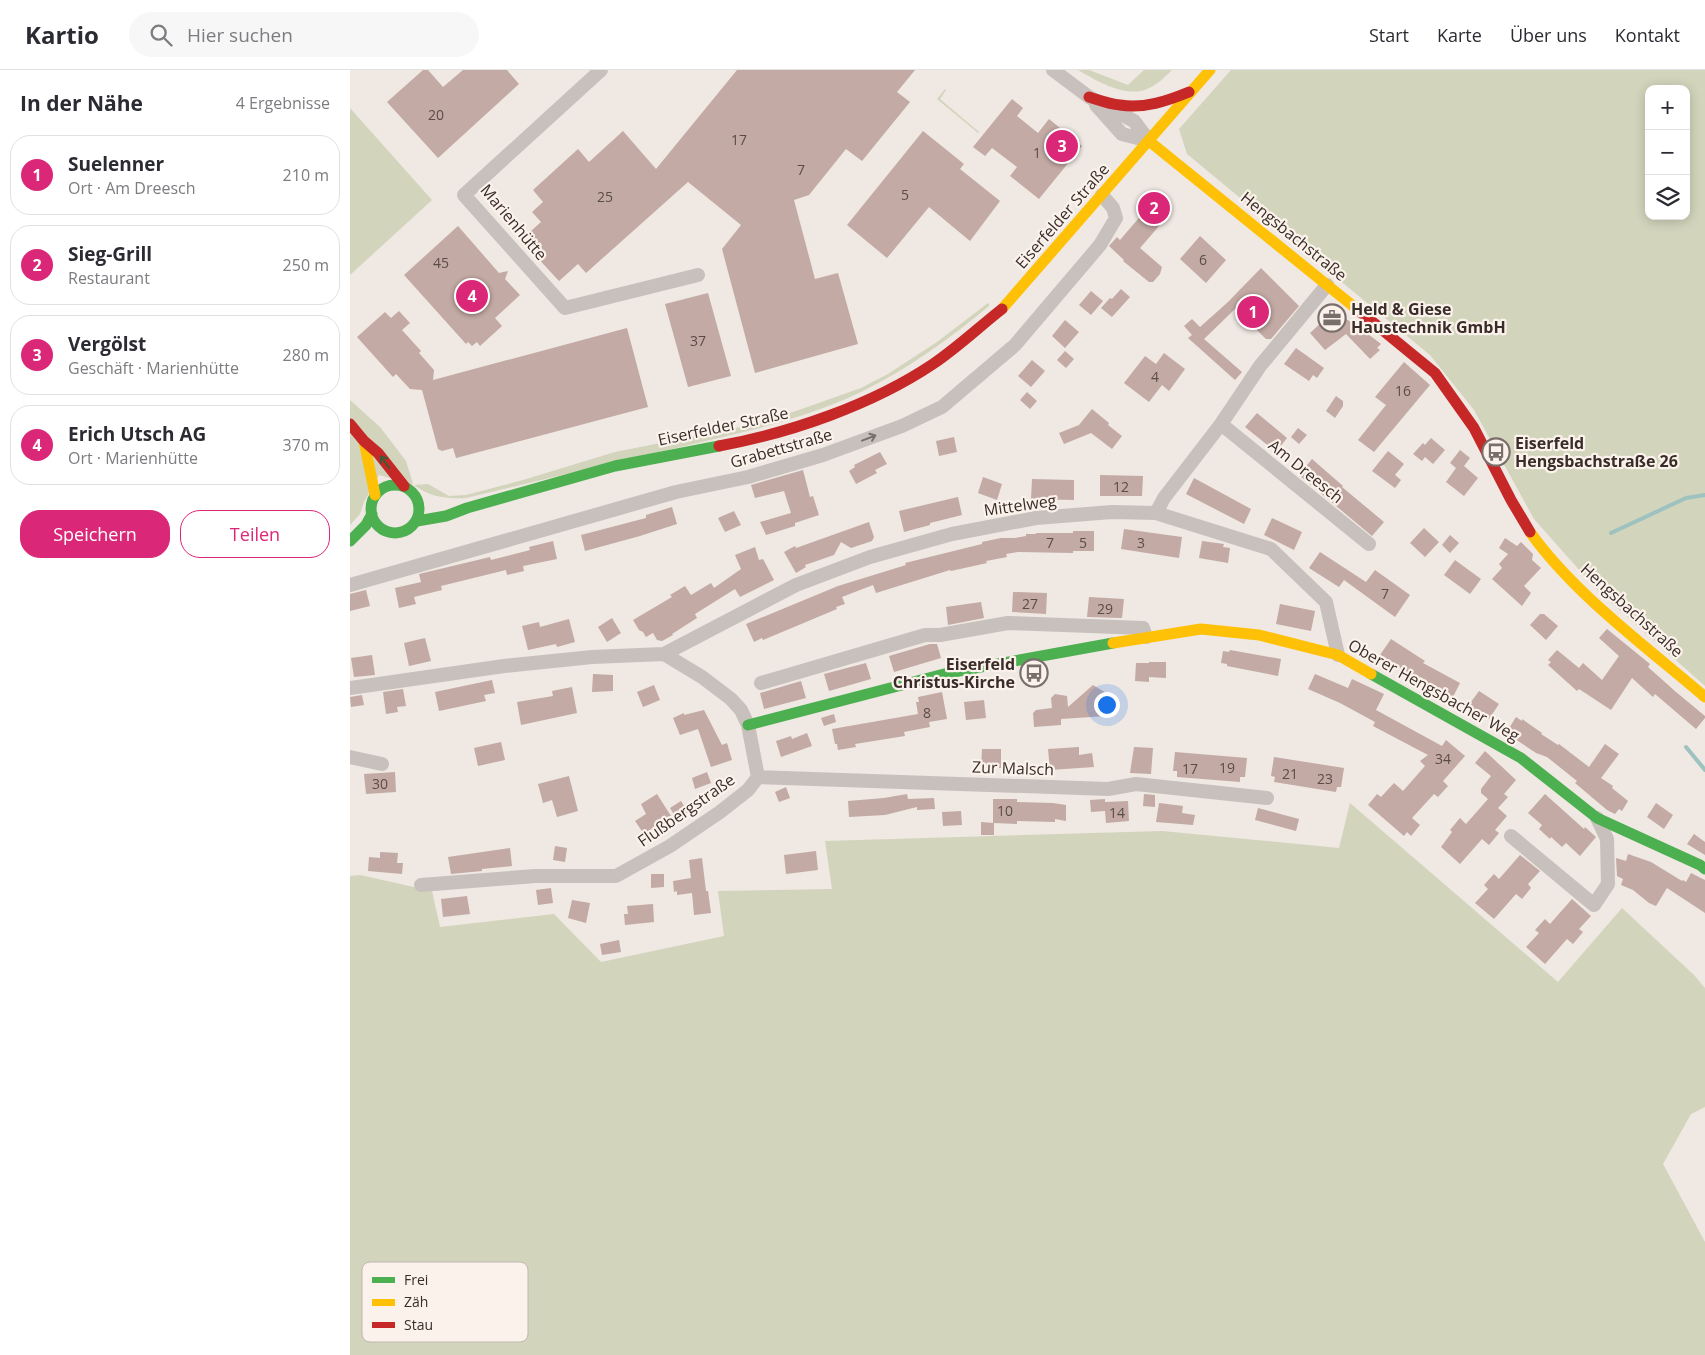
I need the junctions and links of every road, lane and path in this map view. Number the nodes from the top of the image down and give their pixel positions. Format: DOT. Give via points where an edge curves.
graph roads {
  1 [pos="601,70"];
  2 [pos="1053,70"];
  3 [pos="1210,70"];
  4 [pos="1193,90"];
  5 [pos="1089,97"];
  6 [pos="1150,141"];
  7 [pos="1102,195"];
  8 [pos="698,275"];
  9 [pos="1327,285"];
  10 [pos="350,424"];
  11 [pos="1221,424"];
  12 [pos="364,441"];
  13 [pos="404,486"];
  14 [pos="375,496"];
  15 [pos="417,497"];
  16 [pos="467,508"];
  17 [pos="1156,513"];
  18 [pos="372,514"];
  19 [pos="417,521"];
  20 [pos="382,529"];
  21 [pos="350,542"];
  22 [pos="1369,544"];
  23 [pos="350,584"];
  24 [pos="1146,637"];
  25 [pos="664,654"];
  26 [pos="1338,655"];
  27 [pos="762,683"];
  28 [pos="350,688"];
  29 [pos="1705,697"];
  30 [pos="748,725"];
  31 [pos="350,757"];
  32 [pos="382,764"];
  33 [pos="758,777"];
  34 [pos="1266,798"];
  35 [pos="1598,818"];
  36 [pos="1510,836"];
  37 [pos="1705,869"];
  38 [pos="421,885"];
  1 -- 8 [label="street, Marienhütte" via="464,195 564,308"];
  2 -- 5 [label="street"];
  3 -- 4 [label="street, Eiserfelder Straße"];
  4 -- 5 [label="street" via="1141,107 1122,106"];
  4 -- 6 [label="street, Eiserfelder Straße"];
  5 -- 6 [label="street" via="1134,121"];
  6 -- 7 [label="street, Eiserfelder Straße"];
  6 -- 9 [label="street, Hengsbachstraße"];
  7 -- 16 [label="street, Eiserfelder Straße" via="1006,306 933,364 884,392 787,430 615,466"];
  23 -- 7 [label="street, Grabettstraße, one-way" via="676,492 748,478 823,455 902,426 942,407 1015,345 1100,245 1116,218 1113,208"];
  9 -- 11 [label="street" via="1260,366"];
  9 -- 29 [label="street, Hengsbachstraße" via="1435,373 1478,434 1510,500 1533,536 1595,602"];
  10 -- 12 [label="street"];
  11 -- 17 [label="street"];
  11 -- 22 [label="street, Am Dreesch"];
  13 -- 12 [label="street, one-way" via="378,452"];
  12 -- 14 [label="street"];
  13 -- 14 [label="street" via="388,486"];
  13 -- 15 [label="street"];
  14 -- 18 [label="street"];
  15 -- 16 [label="street, Eiserfelder Straße" via="434,504"];
  15 -- 19 [label="street" via="420,514"];
  16 -- 19 [label="street, Eiserfelder Straße"];
  17 -- 25 [label="street, Mittelweg" via="1112,512 1036,518 952,534 870,557 796,585"];
  17 -- 26 [label="street, Mittelweg" via="1271,549 1326,602"];
  18 -- 20 [label="street"];
  18 -- 21 [label="street"];
  19 -- 20 [label="street" via="412,528 397,533"];
  20 -- 21 [label="street"];
  24 -- 26 [label="street, Oberer Hengsbacher Weg" via="1201,629 1259,635"];
  24 -- 27 [label="street" via="1144,628 1008,623 925,635"];
  24 -- 30 [label="street, Oberer Hengsbacher Weg" via="948,673"];
  25 -- 28 [label="street" via="504,666"];
  25 -- 30 [label="street, Flußbergstraße" via="732,699"];
  26 -- 35 [label="street, Oberer Hengsbacher Weg" via="1521,758"];
  30 -- 33 [label="street, Flußbergstraße"];
  31 -- 32 [label="street"];
  33 -- 34 [label="street, Zur Malsch" via="1108,789 1136,784"];
  33 -- 38 [label="street, Flußbergstraße" via="748,790 720,812 670,846 616,876 535,876"];
  35 -- 36 [label="street" via="1607,839 1608,884 1594,905"];
  35 -- 37 [label="street, Oberer Hengsbacher Weg"];
}
